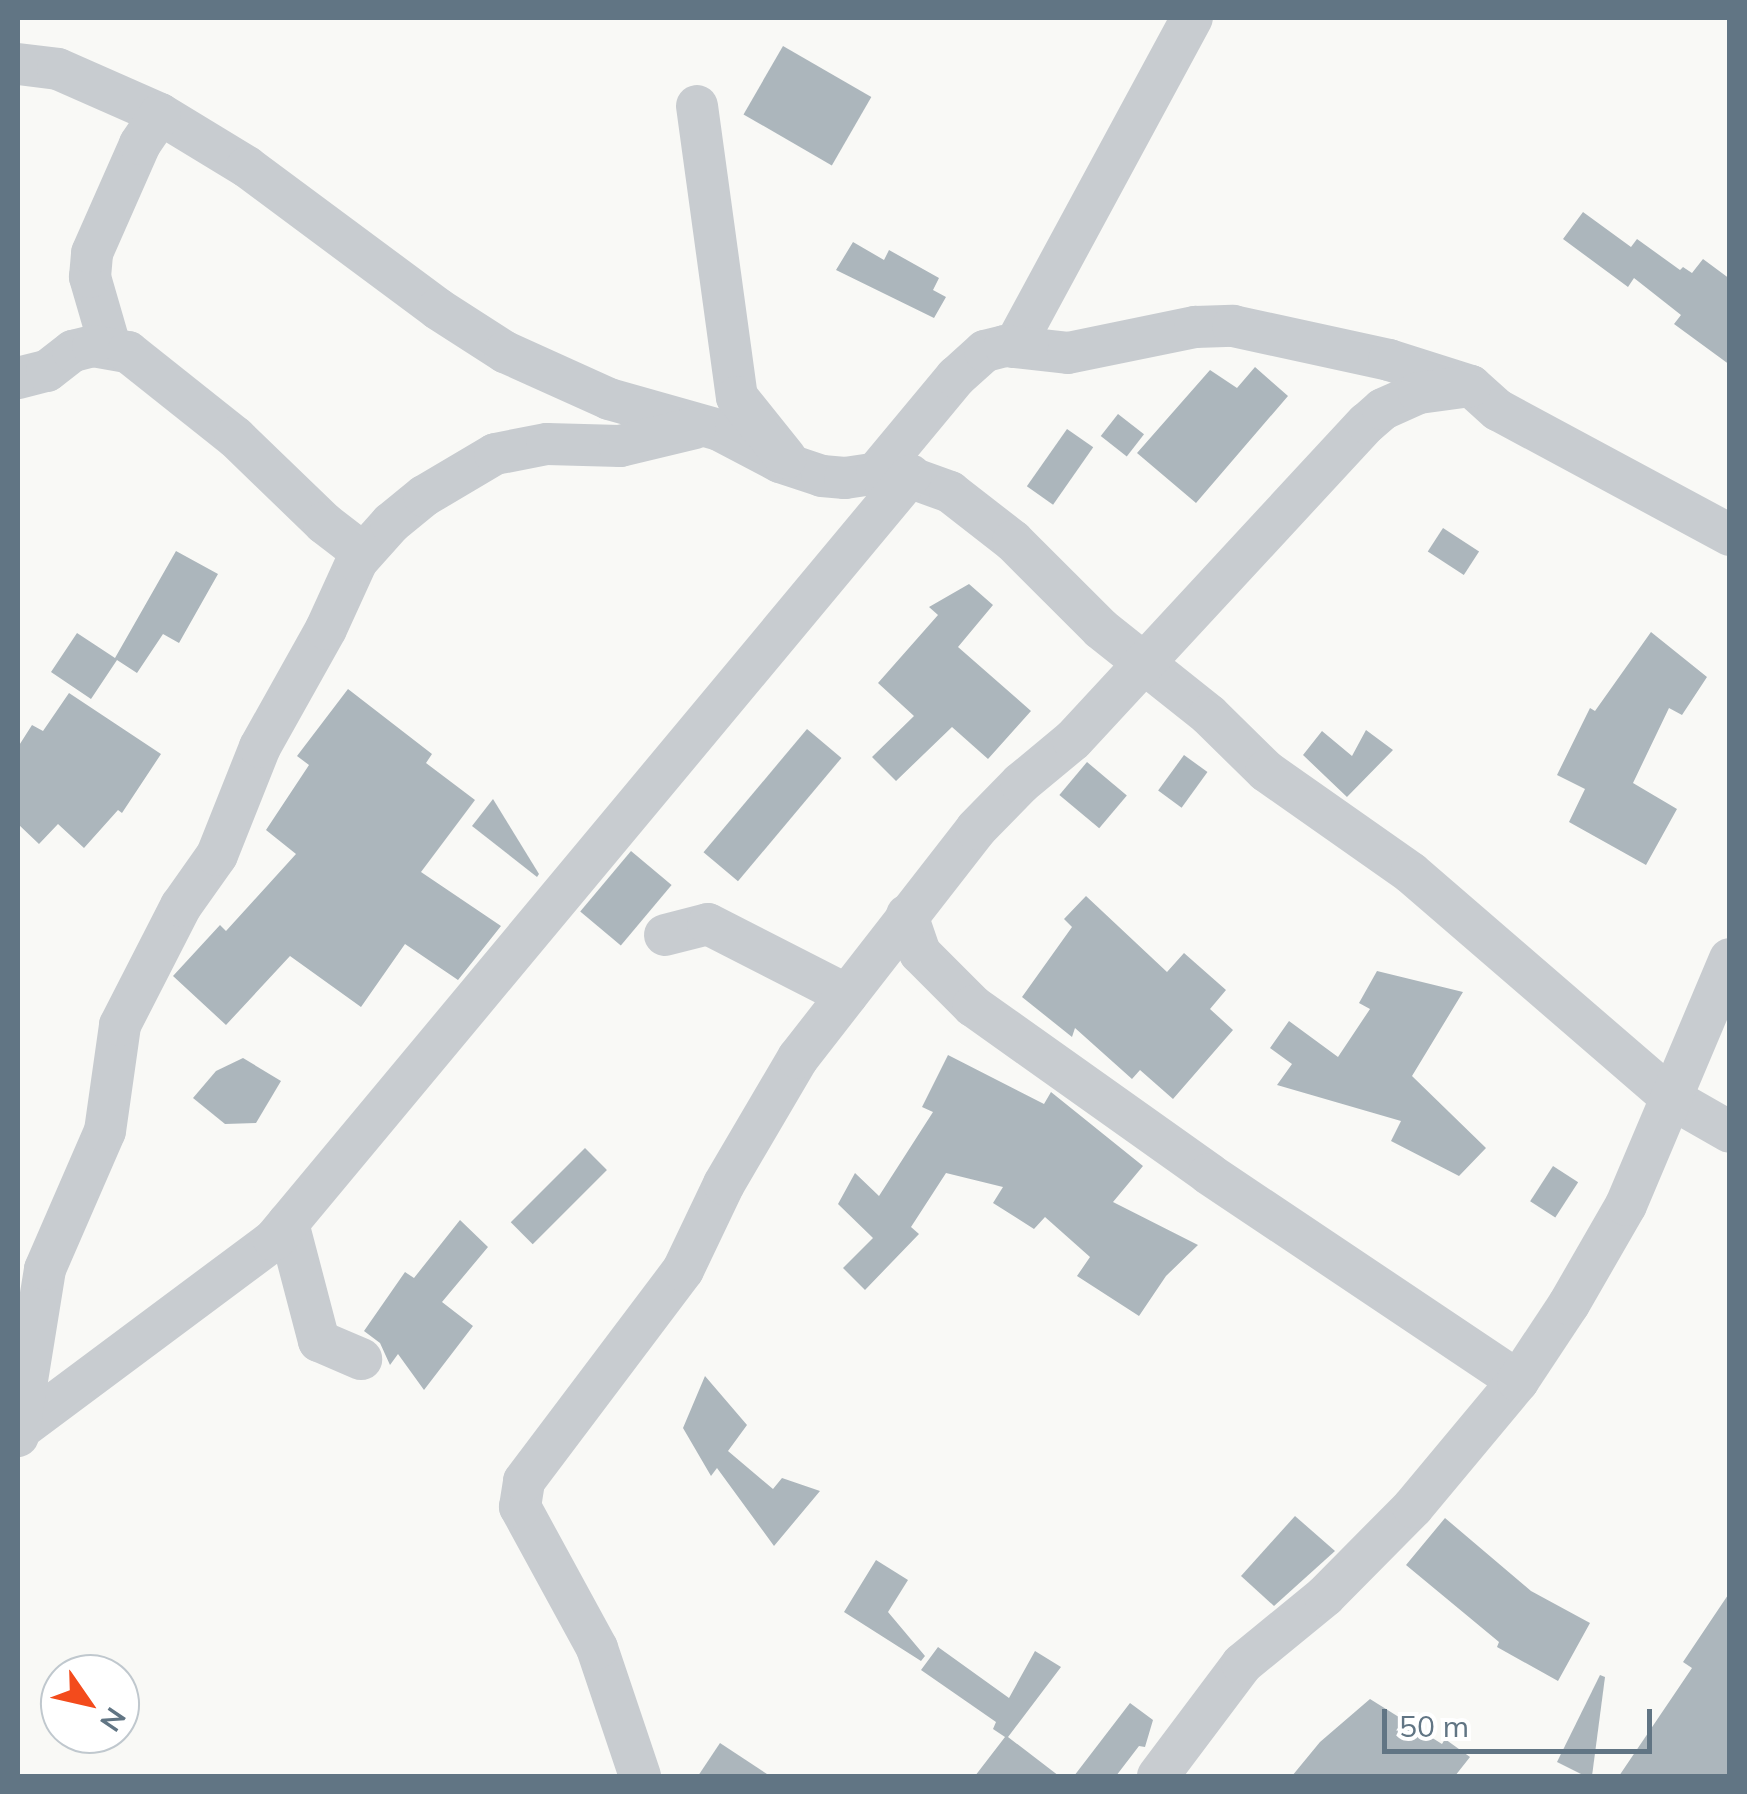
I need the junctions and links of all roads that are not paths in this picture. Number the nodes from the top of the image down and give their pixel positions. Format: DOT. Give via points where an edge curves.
graph roads {
  1 [pos="1192,18"];
  2 [pos="18,64"];
  3 [pos="697,106"];
  4 [pos="160,114"];
  5 [pos="110,346"];
  6 [pos="1014,347"];
  7 [pos="18,378"];
  8 [pos="1471,386"];
  9 [pos="698,428"];
  10 [pos="792,466"];
  11 [pos="894,474"];
  12 [pos="1730,535"];
  13 [pos="363,552"];
  14 [pos="1146,664"];
  15 [pos="906,915"];
  16 [pos="665,935"];
  17 [pos="1730,959"];
  18 [pos="847,994"];
  19 [pos="1674,1100"];
  20 [pos="1730,1132"];
  21 [pos="288,1223"];
  22 [pos="361,1358"];
  23 [pos="1518,1381"];
  24 [pos="18,1433"];
  25 [pos="1168,1773"];
  26 [pos="640,1776"];
  1 -- 6 [label="street"];
  2 -- 4 [label="street" via="58,68"];
  3 -- 10 [label="street" via="737,397"];
  4 -- 5 [label="street" via="92,253 90,277"];
  4 -- 9 [label="street" via="247,167 505,352 609,399"];
  5 -- 7 [label="street" via="72,351 47,372"];
  5 -- 13 [label="street" via="194,402"];
  6 -- 8 [label="street" via="1068,352 1234,326"];
  6 -- 11 [label="street" via="976,356"];
  8 -- 12 [label="street" via="1498,410"];
  8 -- 14 [label="street" via="1419,392 1383,408"];
  9 -- 10 [label="street" via="719,430"];
  9 -- 13 [label="street" via="620,446 547,444 494,454 424,496"];
  10 -- 11 [label="street" via="834,478"];
  11 -- 14 [label="street" via="950,492 992,522"];
  11 -- 21 [label="street"];
  13 -- 24 [label="street" via="260,747 212,864 182,906 120,1025 105,1131 45,1269"];
  14 -- 15 [label="street" via="976,830"];
  14 -- 19 [label="street" via="1266,771 1411,873"];
  15 -- 18 [label="street"];
  15 -- 23 [label="street" via="920,953 973,1006"];
  16 -- 18 [label="street" via="708,924"];
  17 -- 19 [label="street"];
  18 -- 26 [label="street" via="788,1074 683,1270 532,1467 520,1493 526,1520 597,1648"];
  19 -- 20 [label="street"];
  19 -- 23 [label="street" via="1626,1206"];
  21 -- 22 [label="street" via="319,1341"];
  21 -- 24 [label="street"];
  23 -- 25 [label="street" via="1413,1507 1326,1596 1242,1664"];
}
